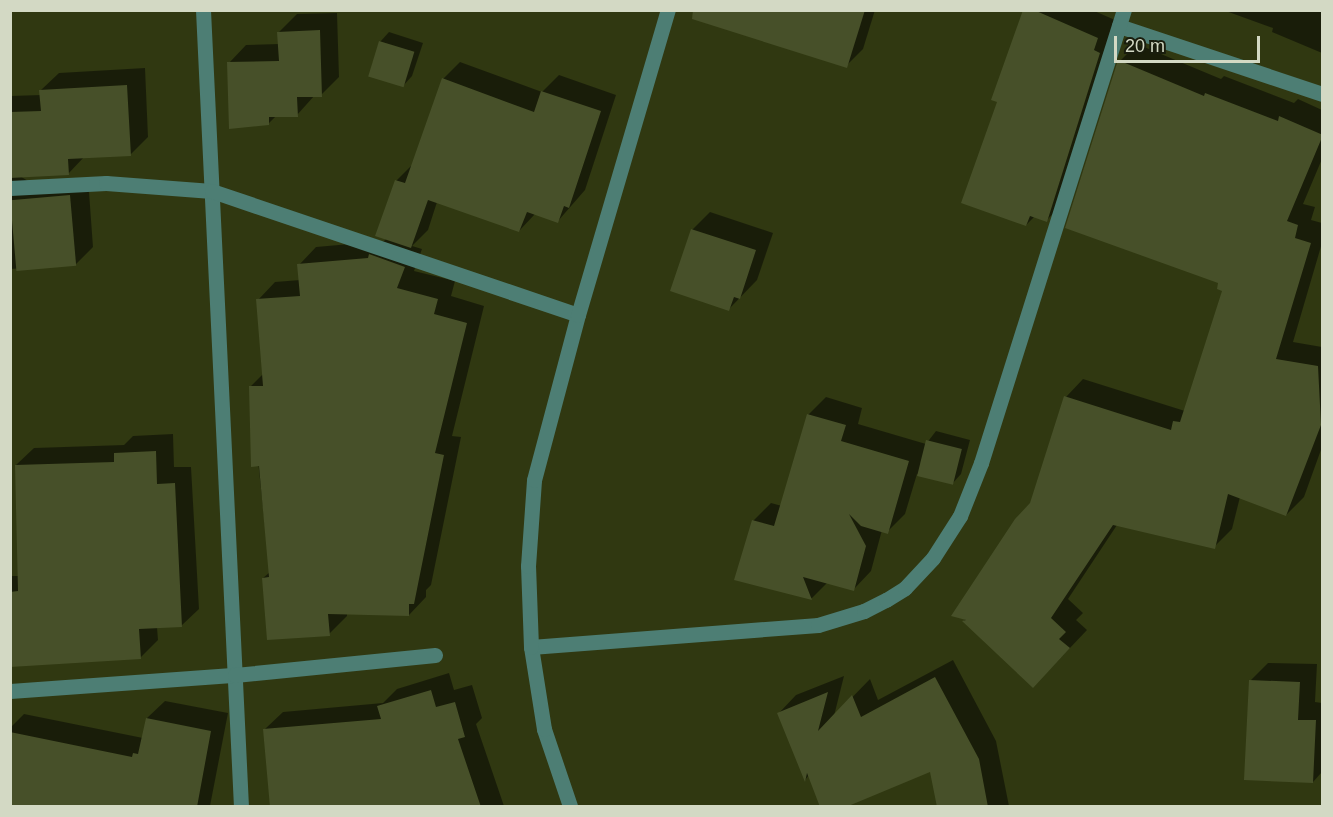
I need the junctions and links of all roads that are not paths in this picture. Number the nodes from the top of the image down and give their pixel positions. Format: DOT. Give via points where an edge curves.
graph roads {
  1 [pos="203,10"];
  2 [pos="668,10"];
  3 [pos="1124,10"];
  4 [pos="1119,27"];
  5 [pos="1323,94"];
  6 [pos="10,188"];
  7 [pos="213,191"];
  8 [pos="578,315"];
  9 [pos="531,646"];
  10 [pos="435,656"];
  11 [pos="235,675"];
  12 [pos="10,691"];
  13 [pos="241,807"];
  14 [pos="570,807"];
  1 -- 7 [label="street"];
  2 -- 8 [label="street"];
  3 -- 4 [label="street"];
  4 -- 5 [label="street"];
  4 -- 9 [label="street" via="981,464 960,516 933,558 905,588 864,611 818,625"];
  6 -- 7 [label="street" via="106,183"];
  7 -- 8 [label="street"];
  7 -- 11 [label="street"];
  8 -- 9 [label="street" via="534,480 528,566"];
  9 -- 14 [label="street" via="544,729"];
  10 -- 11 [label="street"];
  11 -- 12 [label="street"];
  11 -- 13 [label="street"];
}
